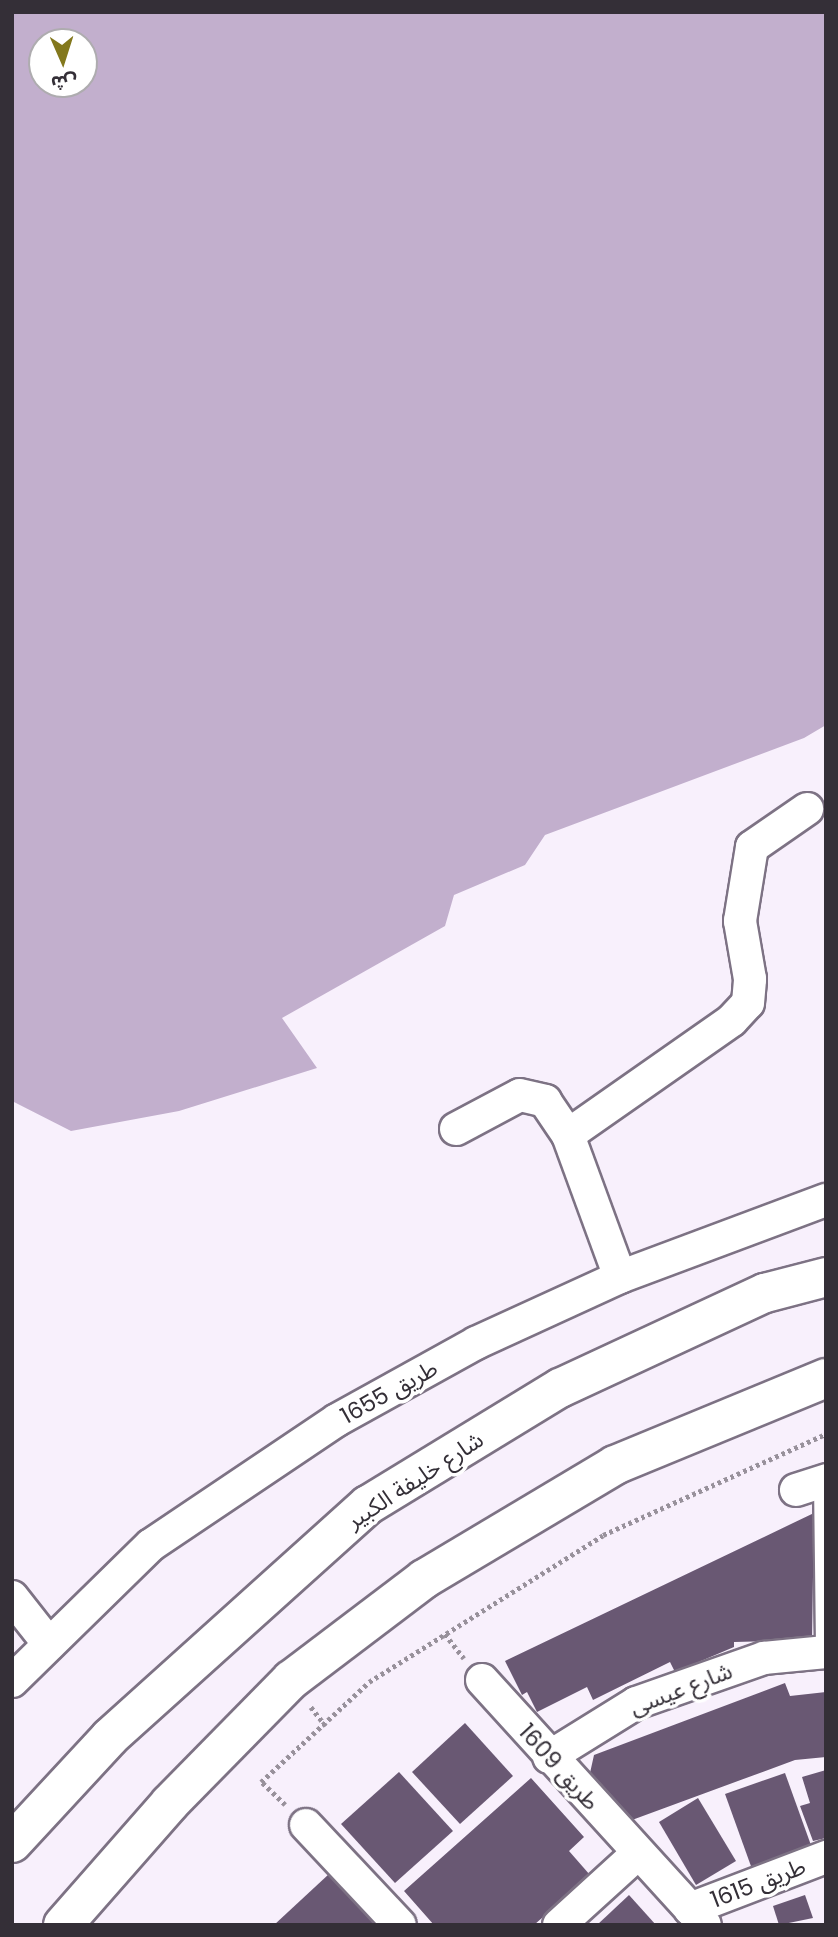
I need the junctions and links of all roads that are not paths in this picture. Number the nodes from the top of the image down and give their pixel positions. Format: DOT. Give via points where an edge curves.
graph roads {
  1 [pos="807,809"];
  2 [pos="456,1129"];
  3 [pos="568,1135"];
  4 [pos="826,1200"];
  5 [pos="620,1277"];
  6 [pos="826,1277"];
  7 [pos="826,1378"];
  8 [pos="815,1484"];
  9 [pos="12,1597"];
  10 [pos="50,1644"];
  11 [pos="825,1652"];
  12 [pos="482,1680"];
  13 [pos="12,1681"];
  14 [pos="549,1757"];
  15 [pos="306,1825"];
  16 [pos="12,1843"];
  17 [pos="637,1854"];
  18 [pos="826,1857"];
  19 [pos="697,1917"];
  20 [pos="63,1925"];
  21 [pos="400,1925"];
  22 [pos="559,1925"];
  1 -- 3 [label="street" via="752,847 740,921 750,979 748,1003 732,1020"];
  2 -- 3 [label="street" via="530,1094 545,1101"];
  3 -- 5 [label="street"];
  4 -- 5 [label="street, طريق 1655"];
  5 -- 10 [label="street, طريق 1655" via="476,1343 337,1420 151,1545"];
  6 -- 16 [label="main road, شارع خليفة الكبير" via="765,1293 560,1388 368,1506 110,1737"];
  7 -- 20 [label="main road" via="615,1465 424,1579 291,1680 170,1803"];
  8 -- 11 [label="lane, شارع عيسى"];
  9 -- 10 [label="street"];
  10 -- 13 [label="street, طريق 1655"];
  11 -- 14 [label="street, شارع عيسى" via="764,1658 636,1703"];
  12 -- 14 [label="street, طريق 1609"];
  14 -- 17 [label="street, طريق 1609"];
  15 -- 21 [label="street"];
  17 -- 19 [label="street, طريق 1609"];
  17 -- 22 [label="street"];
  18 -- 19 [label="street, طريق 1615"];
}
